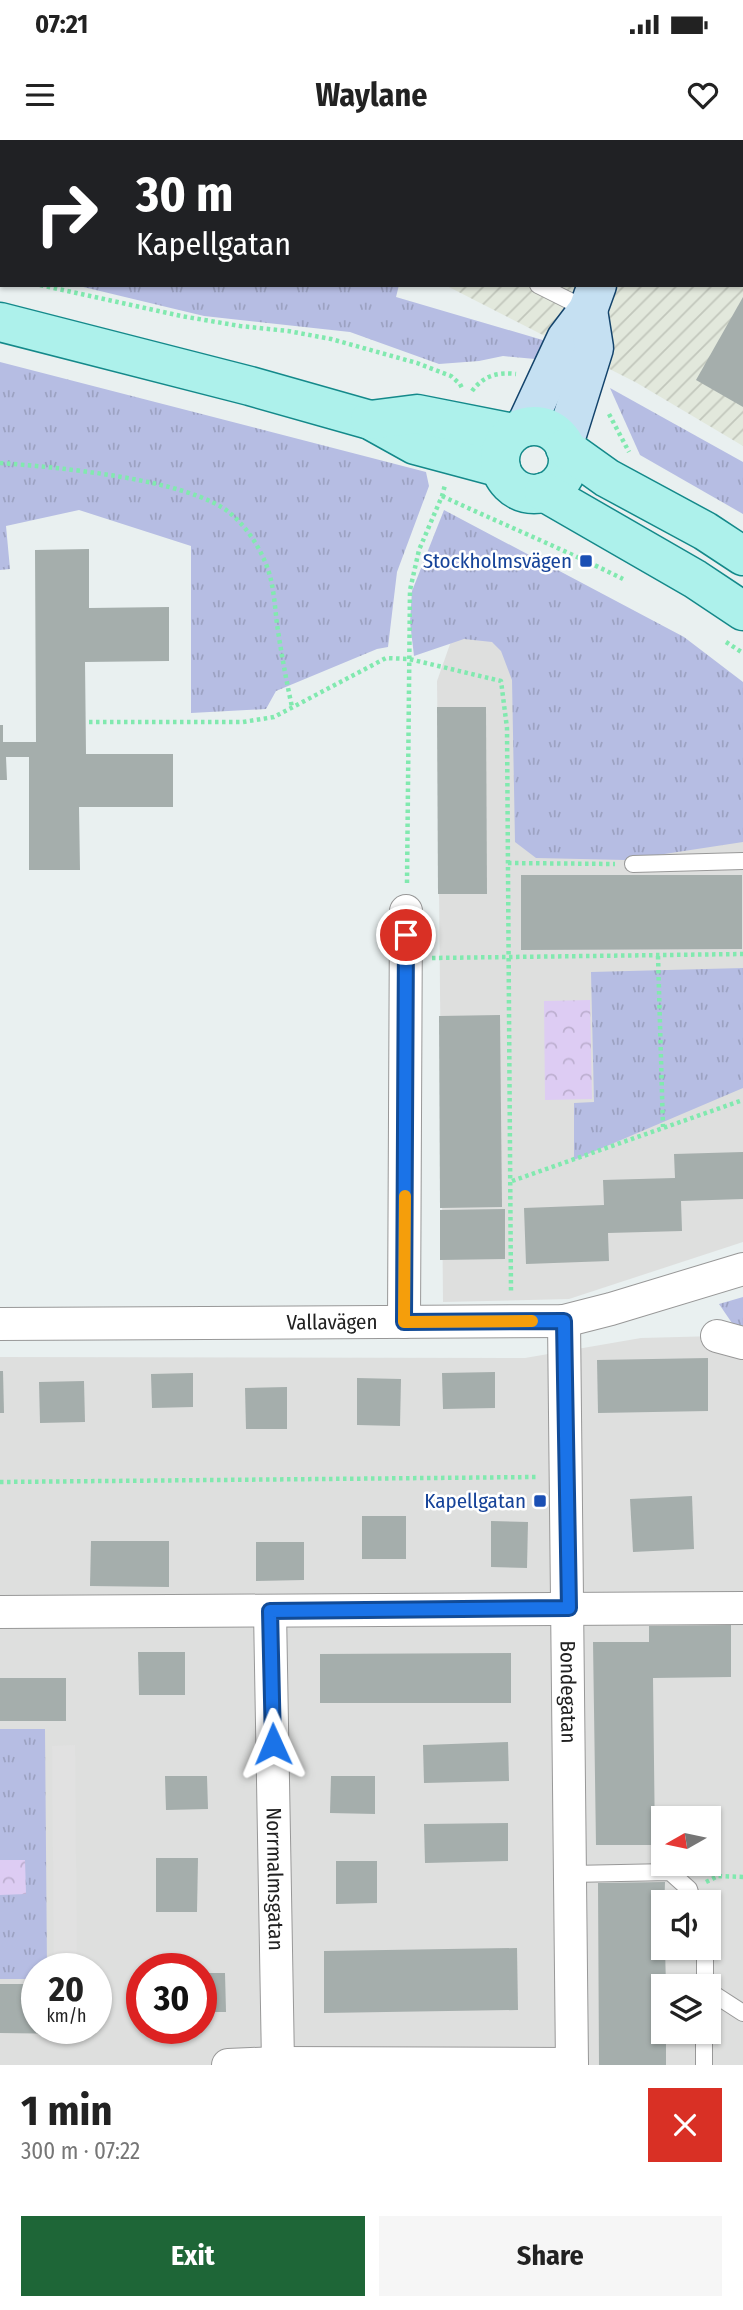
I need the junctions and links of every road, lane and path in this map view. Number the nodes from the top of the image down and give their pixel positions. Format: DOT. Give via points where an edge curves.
graph roads {
  1 [pos="49,287"];
  2 [pos="546,287"];
  3 [pos="592,298"];
  4 [pos="0,322"];
  5 [pos="521,375"];
  6 [pos="370,420"];
  7 [pos="519,430"];
  8 [pos="564,446"];
  9 [pos="0,463"];
  10 [pos="501,468"];
  11 [pos="544,492"];
  12 [pos="743,556"];
  13 [pos="634,584"];
  14 [pos="733,626"];
  15 [pos="743,653"];
  16 [pos="409,659"];
  17 [pos="292,707"];
  18 [pos="89,722"];
  19 [pos="743,861"];
  20 [pos="508,863"];
  21 [pos="633,864"];
  22 [pos="406,911"];
  23 [pos="743,954"];
  24 [pos="658,956"];
  25 [pos="510,958"];
  26 [pos="406,959"];
  27 [pos="743,1100"];
  28 [pos="663,1128"];
  29 [pos="512,1181"];
  30 [pos="743,1269"];
  31 [pos="511,1321"];
  32 [pos="564,1321"];
  33 [pos="404,1322"];
  34 [pos="0,1324"];
  35 [pos="536,1477"];
  36 [pos="0,1482"];
  37 [pos="569,1608"];
  38 [pos="743,1608"];
  39 [pos="270,1611"];
  40 [pos="0,1612"];
  41 [pos="571,1874"];
  42 [pos="743,1877"];
  43 [pos="686,1890"];
  44 [pos="700,1890"];
  45 [pos="721,1999"];
  46 [pos="743,2013"];
  47 [pos="704,2044"];
  48 [pos="278,2063"];
  49 [pos="228,2065"];
  50 [pos="572,2065"];
  51 [pos="704,2065"];
  1 -- 5 [label="path" via="181,316 331,339 451,376 466,399 488,376 500,372"];
  2 -- 3 [label="lane"];
  3 -- 7 [label="street"];
  3 -- 8 [label="street" via="594,348"];
  4 -- 6 [label="main road"];
  6 -- 7 [label="main road" via="417,414"];
  6 -- 10 [label="main road" via="415,444"];
  7 -- 8 [label="main road" via="548,429"];
  7 -- 10 [label="main road" via="505,443"];
  8 -- 11 [label="main road" via="567,467 554,487"];
  8 -- 12 [label="main road" via="607,478"];
  9 -- 17 [label="path" via="154,483 202,496 231,513 253,539 270,576"];
  10 -- 11 [label="main road" via="512,486 533,494"];
  11 -- 14 [label="main road" via="695,579"];
  13 -- 16 [label="path" via="442,496 413,569"];
  14 -- 15 [label="path"];
  16 -- 17 [label="path" via="386,658"];
  16 -- 20 [label="path" via="501,681 507,728"];
  16 -- 22 [label="path"];
  17 -- 18 [label="path" via="274,717 243,722"];
  19 -- 21 [label="lane"];
  20 -- 21 [label="path"];
  20 -- 25 [label="path"];
  22 -- 26 [label="street"];
  23 -- 24 [label="path"];
  24 -- 25 [label="path"];
  24 -- 28 [label="path"];
  25 -- 26 [label="path"];
  25 -- 29 [label="path"];
  26 -- 33 [label="street"];
  27 -- 28 [label="path"];
  28 -- 29 [label="path"];
  29 -- 31 [label="path"];
  30 -- 32 [label="street, Vallavägen"];
  31 -- 32 [label="street, Vallavägen"];
  31 -- 33 [label="street, Vallavägen"];
  32 -- 37 [label="street, Bondegatan"];
  33 -- 34 [label="street, Vallavägen"];
  35 -- 36 [label="path"];
  37 -- 38 [label="street"];
  37 -- 39 [label="street"];
  37 -- 41 [label="street, Bondegatan"];
  39 -- 40 [label="street"];
  39 -- 48 [label="street, Norrmalmsgatan"];
  41 -- 43 [label="lane" via="670,1872"];
  41 -- 50 [label="street, Bondegatan"];
  42 -- 44 [label="path" via="718,1877"];
  45 -- 46 [label="lane"];
  47 -- 51 [label="lane"];
  48 -- 49 [label="street"];
  48 -- 50 [label="street"];
}
